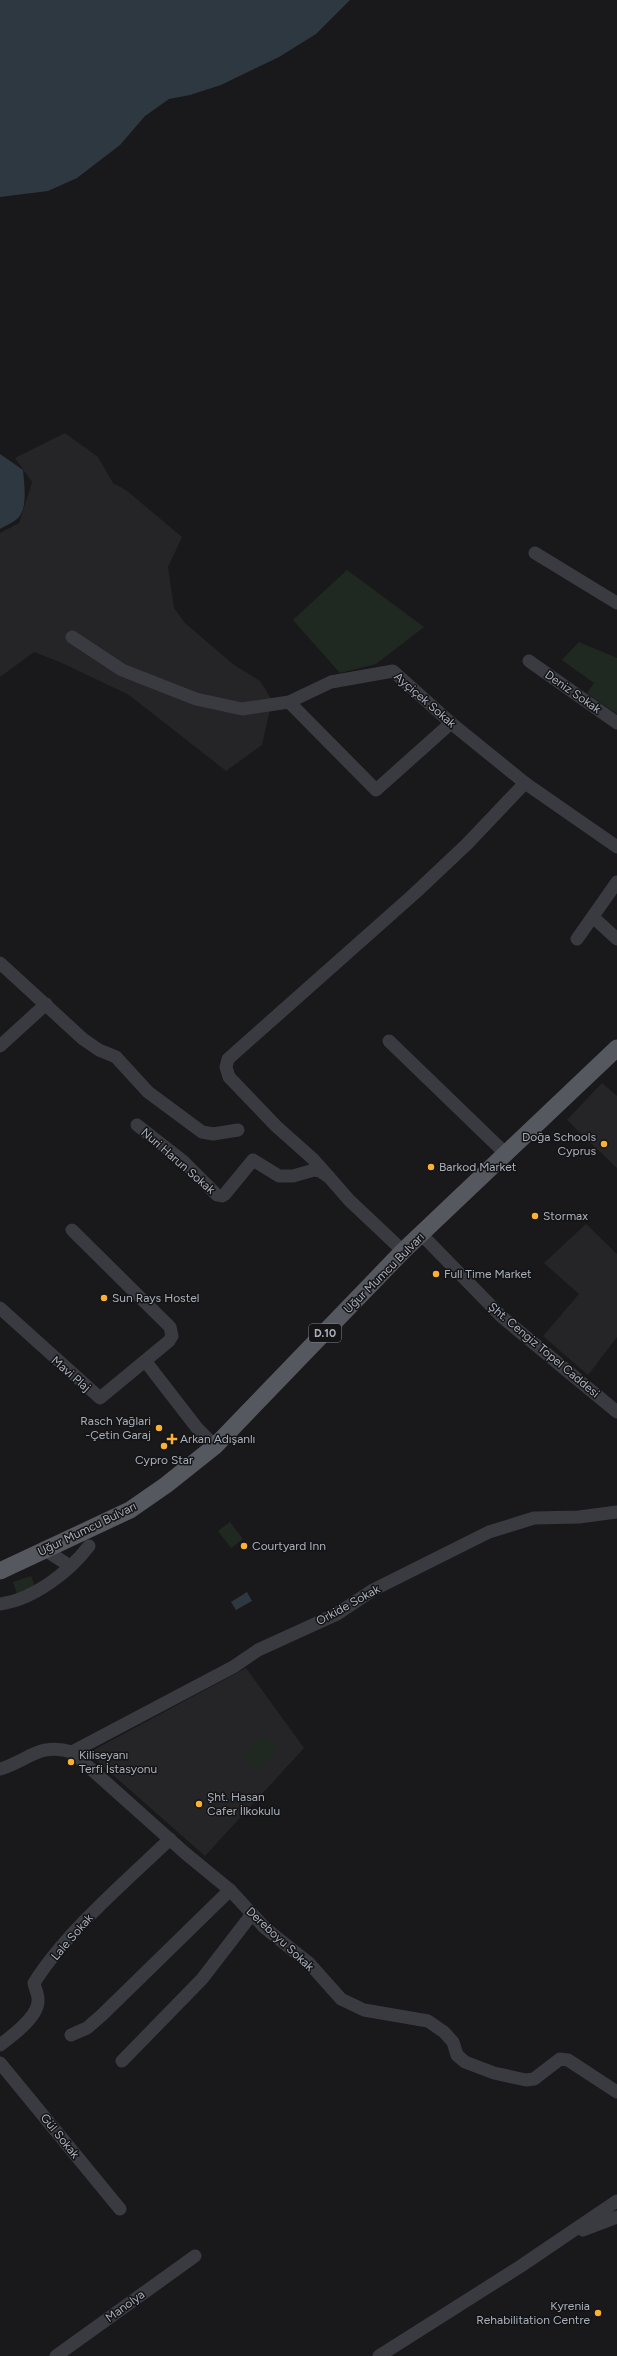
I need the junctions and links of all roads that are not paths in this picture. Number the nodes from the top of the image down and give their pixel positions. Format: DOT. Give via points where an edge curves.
graph roads {
  1 [pos="535,553"];
  2 [pos="617,603"];
  3 [pos="72,637"];
  4 [pos="529,661"];
  5 [pos="289,702"];
  6 [pos="451,723"];
  7 [pos="617,723"];
  8 [pos="525,783"];
  9 [pos="617,847"];
  10 [pos="617,882"];
  11 [pos="593,917"];
  12 [pos="577,939"];
  13 [pos="617,939"];
  14 [pos="0,963"];
  15 [pos="46,1004"];
  16 [pos="389,1041"];
  17 [pos="0,1046"];
  18 [pos="617,1048"];
  19 [pos="137,1125"];
  20 [pos="238,1130"];
  21 [pos="507,1155"];
  22 [pos="329,1177"];
  23 [pos="72,1230"];
  24 [pos="422,1234"];
  25 [pos="403,1251"];
  26 [pos="0,1308"];
  27 [pos="146,1362"];
  28 [pos="617,1412"];
  29 [pos="215,1446"];
  30 [pos="617,1512"];
  31 [pos="89,1546"];
  32 [pos="45,1550"];
  33 [pos="70,1566"];
  34 [pos="0,1571"];
  35 [pos="0,1604"];
  36 [pos="72,1752"];
  37 [pos="0,1769"];
  38 [pos="170,1839"];
  39 [pos="230,1890"];
  40 [pos="252,1914"];
  41 [pos="71,2035"];
  42 [pos="0,2045"];
  43 [pos="122,2061"];
  44 [pos="0,2063"];
  45 [pos="617,2092"];
  46 [pos="617,2201"];
  47 [pos="120,2208"];
  48 [pos="617,2217"];
  49 [pos="569,2234"];
  50 [pos="194,2256"];
  51 [pos="56,2356"];
  52 [pos="379,2356"];
  1 -- 2 [label="street"];
  3 -- 5 [label="street, Ayçiçek Sokak" via="122,670 196,699 242,709"];
  4 -- 7 [label="street, Deniz Sokak"];
  5 -- 6 [label="street, Ayçiçek Sokak" via="331,682 392,671"];
  5 -- 6 [label="street" via="376,790"];
  6 -- 8 [label="street, Ayçiçek Sokak"];
  8 -- 9 [label="street, Ayçiçek Sokak"];
  8 -- 22 [label="street" via="467,844 414,894 228,1059 226,1067 229,1077"];
  10 -- 11 [label="street"];
  11 -- 12 [label="street"];
  11 -- 13 [label="street"];
  14 -- 15 [label="street"];
  15 -- 17 [label="street"];
  15 -- 20 [label="street" via="83,1039 116,1057 148,1092 202,1132 212,1134"];
  16 -- 21 [label="street"];
  18 -- 21 [label="main road, Uğur Mumcu Bulvarı / D.10"];
  19 -- 22 [label="street, Nuri Harun Sokak" via="183,1161 217,1195 225,1194 253,1160 279,1176 293,1176 314,1170"];
  21 -- 24 [label="main road, Uğur Mumcu Bulvarı / D.10"];
  22 -- 25 [label="street, Nuri Harun Sokak"];
  23 -- 27 [label="street" via="170,1327 172,1336 169,1341"];
  24 -- 25 [label="main road, Uğur Mumcu Bulvarı / D.10"];
  24 -- 28 [label="street, Şht. Cengiz Topel Caddesi" via="502,1317"];
  25 -- 29 [label="main road, Uğur Mumcu Bulvarı / D.10"];
  26 -- 27 [label="street, Mavi Plaj" via="100,1398"];
  27 -- 29 [label="street"];
  29 -- 32 [label="main road, Uğur Mumcu Bulvarı / D.10" via="130,1510"];
  30 -- 36 [label="street, Orkide Sokak" via="534,1518 489,1532 374,1590 338,1614 258,1650 233,1667"];
  31 -- 33 [label="street"];
  32 -- 33 [label="street"];
  32 -- 34 [label="main road, Uğur Mumcu Bulvarı / D.10"];
  33 -- 35 [label="street" via="36,1591"];
  36 -- 37 [label="street" via="60,1748 47,1749 30,1754"];
  36 -- 38 [label="street, Dereboyu Sokak"];
  38 -- 39 [label="street, Dereboyu Sokak"];
  38 -- 42 [label="street, Lale Sokak" via="92,1913 41,1972 34,1983 39,2000 37,2009 21,2028"];
  39 -- 40 [label="street, Dereboyu Sokak"];
  39 -- 41 [label="street" via="102,2015 87,2028"];
  40 -- 43 [label="street" via="202,1979"];
  40 -- 45 [label="street, Dereboyu Sokak" via="265,1928 309,1963 341,1999 364,2010 428,2021 444,2032 453,2042 457,2055 465,2062 494,2073 526,2080 534,2079 560,2059 568,2060"];
  44 -- 47 [label="street, Gül Sokak"];
  46 -- 49 [label="street"];
  48 -- 49 [label="street"];
  49 -- 52 [label="street"];
  50 -- 51 [label="street, Manolya"];
}
